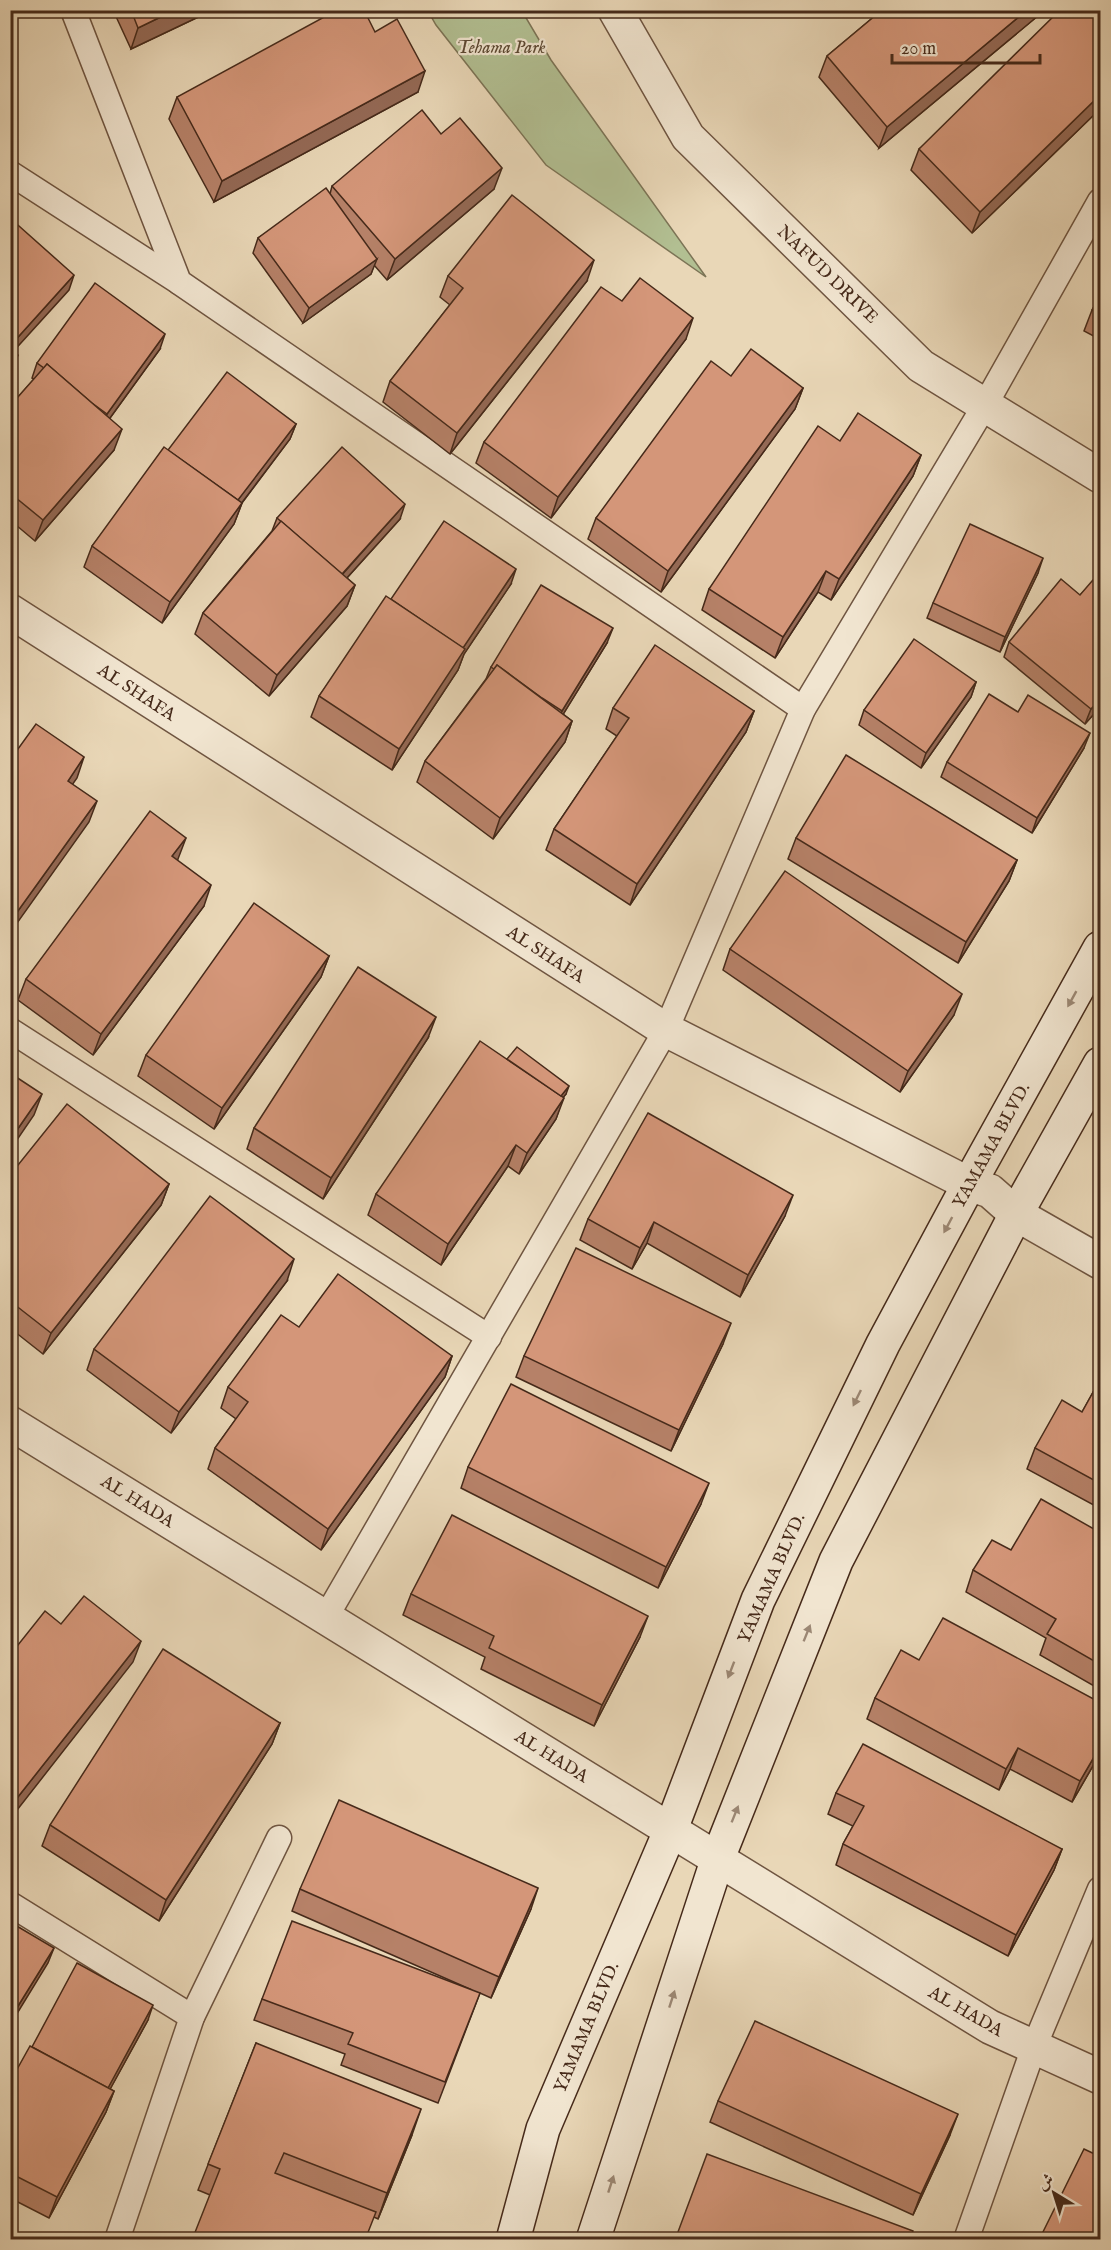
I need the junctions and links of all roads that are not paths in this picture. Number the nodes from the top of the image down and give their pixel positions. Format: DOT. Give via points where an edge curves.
graph roads {
  1 [pos="73,10"];
  2 [pos="615,10"];
  3 [pos="10,173"];
  4 [pos="1101,201"];
  5 [pos="179,282"];
  6 [pos="985,405"];
  7 [pos="1101,476"];
  8 [pos="10,610"];
  9 [pos="803,709"];
  10 [pos="1101,948"];
  11 [pos="10,1030"];
  12 [pos="666,1030"];
  13 [pos="1101,1064"];
  14 [pos="969,1184"];
  15 [pos="1016,1214"];
  16 [pos="1101,1262"];
  17 [pos="489,1337"];
  18 [pos="10,1423"];
  19 [pos="326,1617"];
  20 [pos="671,1829"];
  21 [pos="279,1838"];
  22 [pos="718,1858"];
  23 [pos="1101,1889"];
  24 [pos="10,1904"];
  25 [pos="192,2017"];
  26 [pos="1034,2047"];
  27 [pos="1101,2077"];
  28 [pos="117,2240"];
  29 [pos="513,2240"];
  30 [pos="593,2240"];
  31 [pos="966,2240"];
  1 -- 5 [label="lane"];
  2 -- 6 [label="street, NAFUD DRIVE" via="688,137 921,366"];
  3 -- 5 [label="lane"];
  4 -- 6 [label="lane"];
  5 -- 9 [label="lane"];
  6 -- 7 [label="street, NAFUD DRIVE"];
  6 -- 9 [label="lane"];
  8 -- 12 [label="street, AL SHAFA"];
  9 -- 12 [label="lane"];
  10 -- 14 [label="street, YAMAMA BLVD., one-way"];
  11 -- 17 [label="lane"];
  12 -- 14 [label="street, AL SHAFA"];
  12 -- 17 [label="lane"];
  13 -- 15 [label="street"];
  14 -- 15 [label="street, AL SHAFA" via="990,1191"];
  14 -- 20 [label="street, YAMAMA BLVD., one-way" via="883,1344 758,1600"];
  15 -- 16 [label="street, AL SHAFA"];
  22 -- 15 [label="street, one-way" via="836,1561"];
  17 -- 19 [label="lane"];
  18 -- 19 [label="street, AL HADA"];
  19 -- 20 [label="street, AL HADA"];
  20 -- 22 [label="street, AL HADA"];
  20 -- 29 [label="street, YAMAMA BLVD." via="543,2129"];
  21 -- 25 [label="lane"];
  22 -- 26 [label="street, AL HADA" via="990,2027"];
  30 -- 22 [label="street, one-way"];
  23 -- 26 [label="lane"];
  24 -- 25 [label="lane"];
  25 -- 28 [label="lane"];
  26 -- 27 [label="street, AL HADA"];
  26 -- 31 [label="lane"];
}
